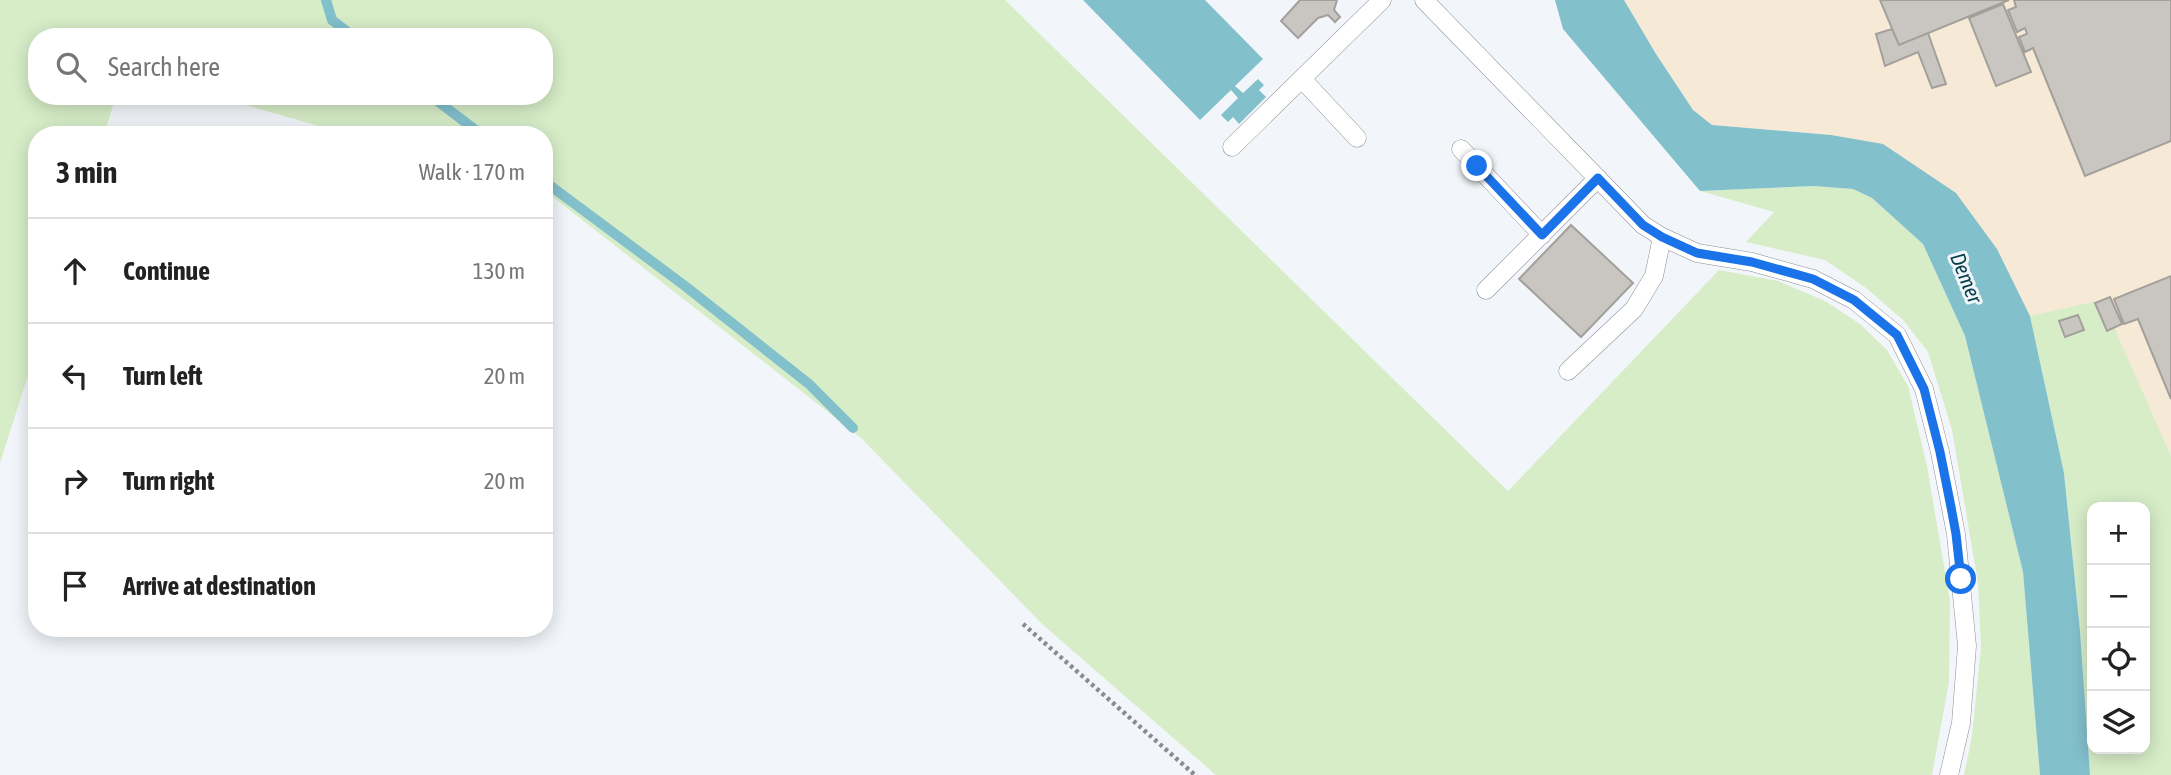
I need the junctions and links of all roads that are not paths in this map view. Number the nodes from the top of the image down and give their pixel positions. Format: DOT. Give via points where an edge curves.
graph roads {
  1 [pos="1382,0"];
  2 [pos="1424,0"];
  3 [pos="1302,79"];
  4 [pos="1357,138"];
  5 [pos="1232,146"];
  6 [pos="1461,149"];
  7 [pos="1598,178"];
  8 [pos="1542,235"];
  9 [pos="1662,237"];
  10 [pos="1486,290"];
  11 [pos="1568,371"];
  12 [pos="1949,775"];
  1 -- 3 [label="lane"];
  2 -- 7 [label="lane"];
  3 -- 4 [label="lane"];
  3 -- 5 [label="lane"];
  6 -- 8 [label="lane"];
  7 -- 8 [label="lane"];
  7 -- 9 [label="lane" via="1643,225"];
  8 -- 10 [label="lane"];
  9 -- 11 [label="lane" via="1654,276 1634,309"];
  9 -- 12 [label="lane" via="1697,253 1813,279 1854,300 1897,335 1924,389 1956,534 1967,646 1961,723"];
}
